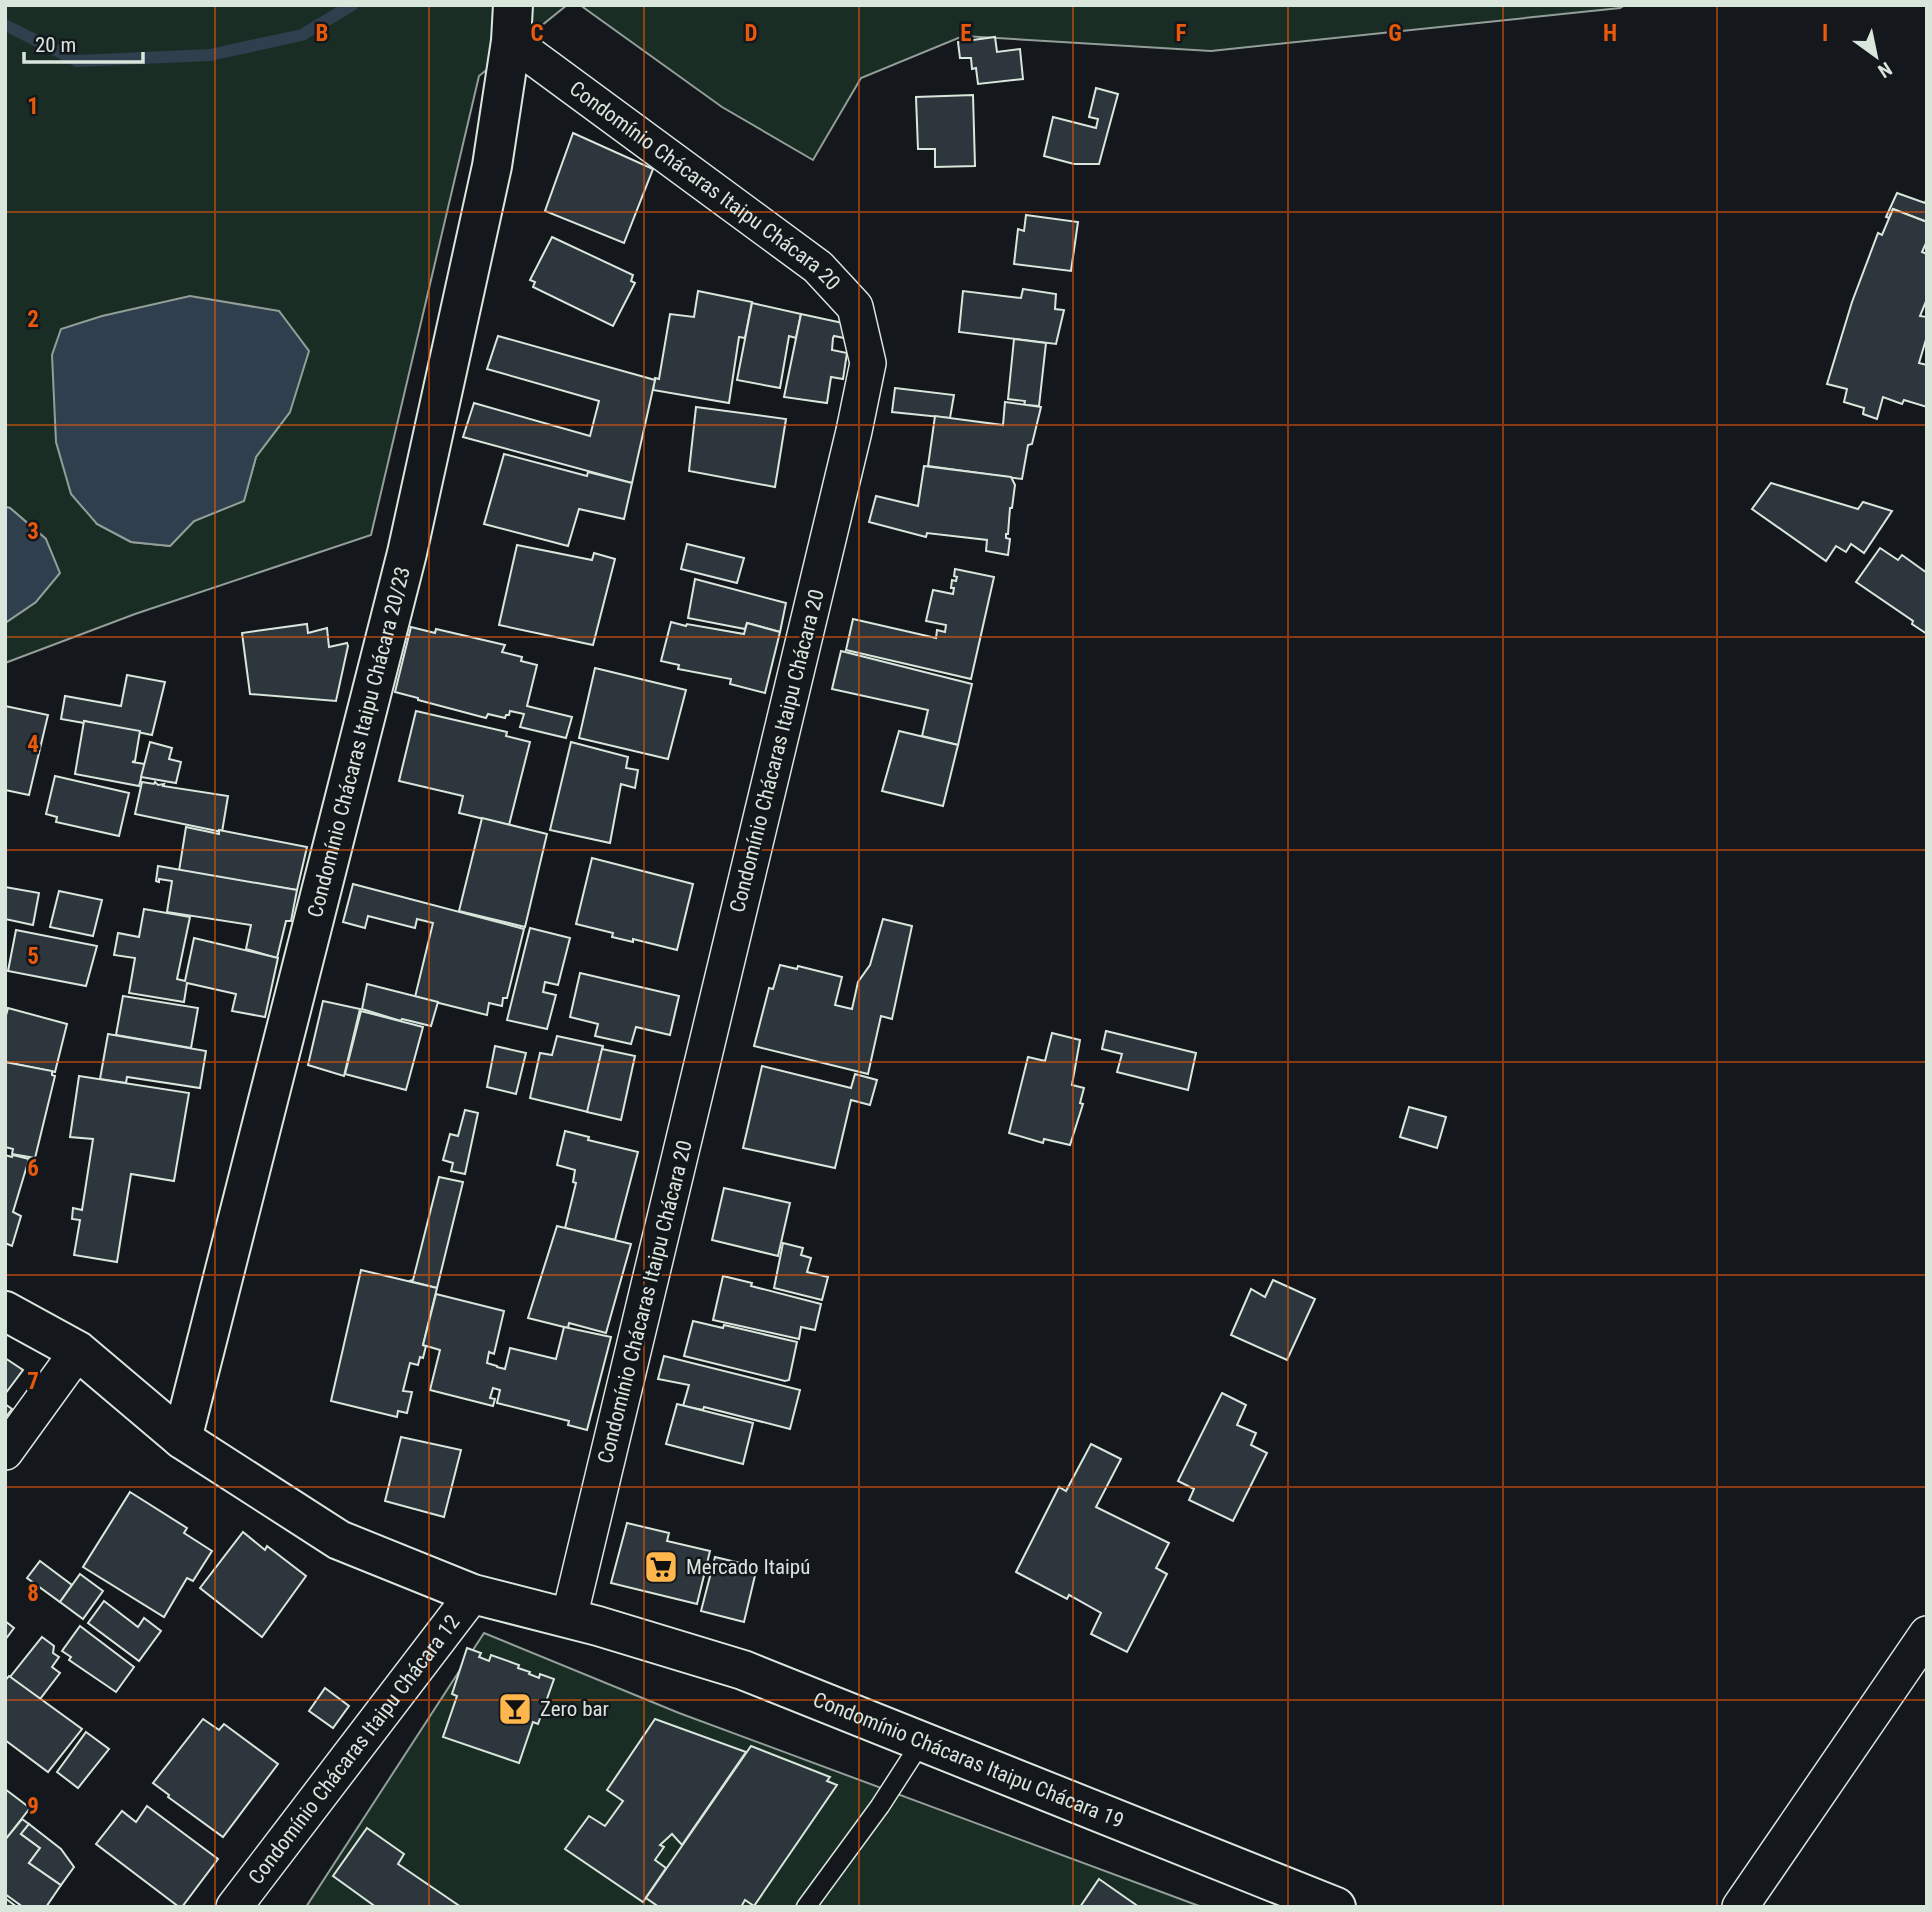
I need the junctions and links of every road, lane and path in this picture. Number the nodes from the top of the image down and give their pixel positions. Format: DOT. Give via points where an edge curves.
graph roads {
  1 [pos="512,23"];
  2 [pos="5,1311"];
  3 [pos="78,1350"];
  4 [pos="182,1439"];
  5 [pos="5,1452"];
  6 [pos="473,1594"];
  7 [pos="584,1622"];
  8 [pos="1927,1634"];
  9 [pos="922,1741"];
  10 [pos="234,1907"];
  11 [pos="806,1907"];
  12 [pos="1336,1907"];
  13 [pos="1740,1907"];
  1 -- 4 [label="street, Condomínio Chácaras Itaipu Chácara 20/23" via="492,166 407,552"];
  1 -- 7 [label="street, Condomínio Chácaras Itaipu Chácara 20" via="818,267 855,307 868,363"];
  2 -- 3 [label="street"];
  3 -- 4 [label="street"];
  3 -- 5 [label="street"];
  4 -- 6 [label="street" via="339,1540"];
  6 -- 7 [label="street"];
  6 -- 10 [label="street, Condomínio Chácaras Itaipu Chácara 12"];
  7 -- 9 [label="street, Condomínio Chácaras Itaipu Chácara 19" via="743,1670"];
  8 -- 13 [label="street"];
  9 -- 11 [label="lane"];
  9 -- 12 [label="street, Condomínio Chácaras Itaipu Chácara 19"];
}
